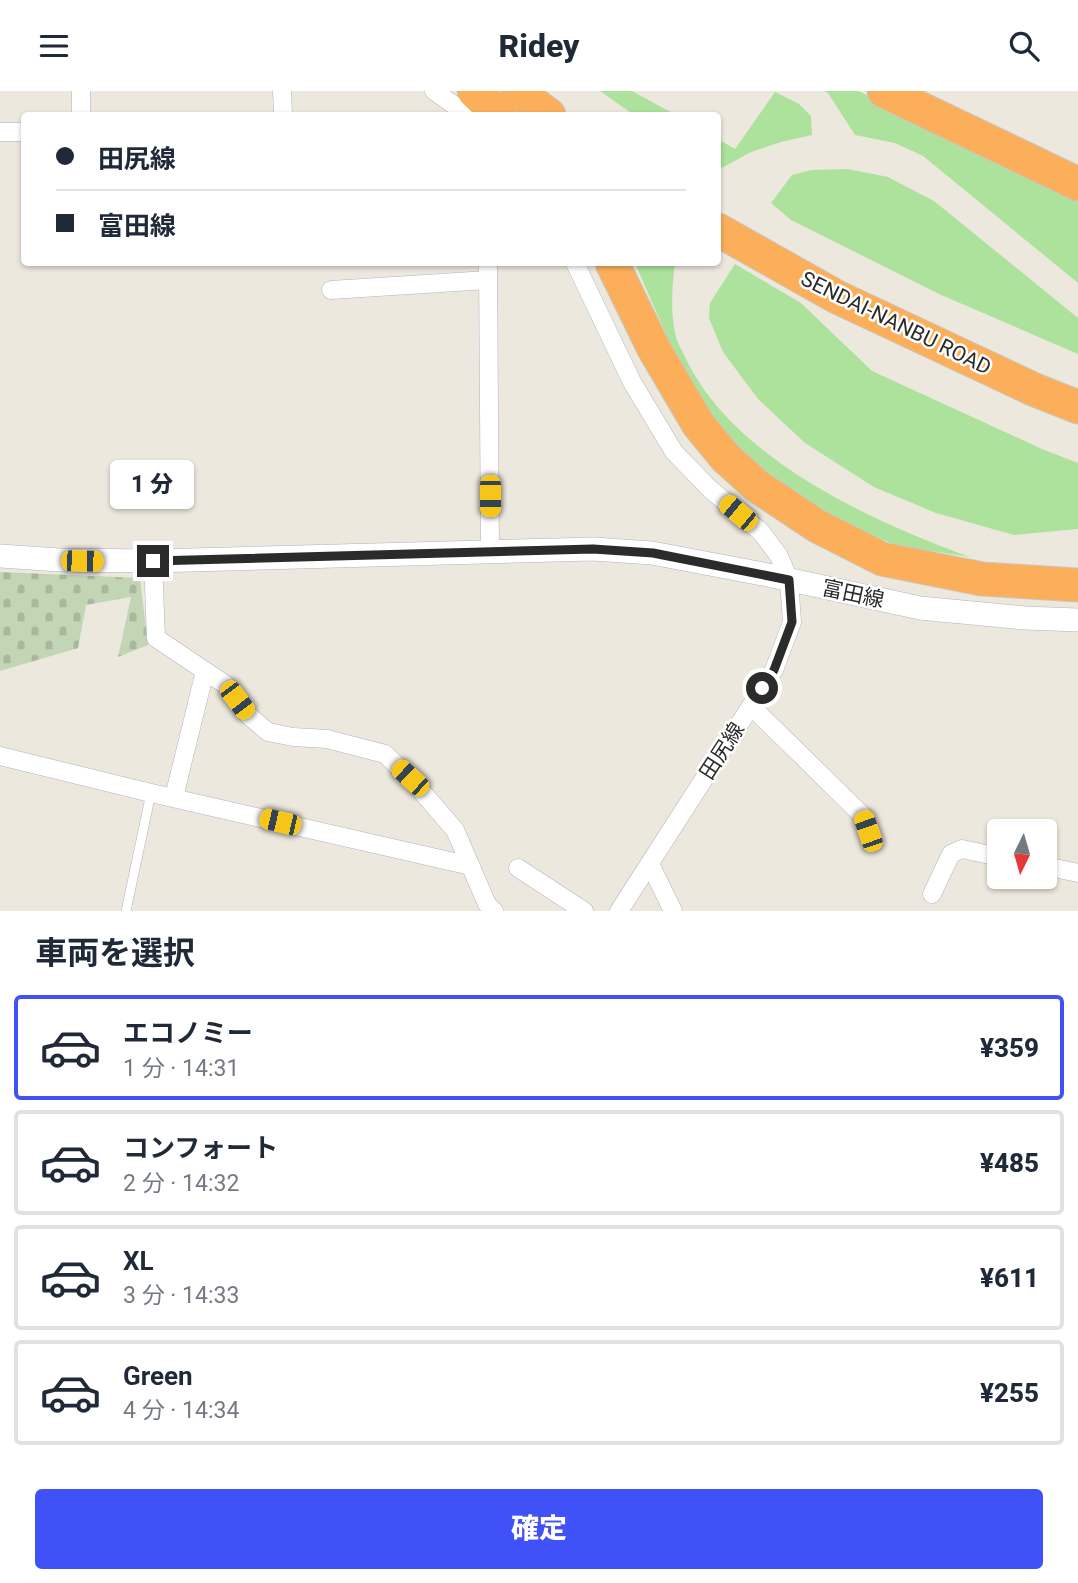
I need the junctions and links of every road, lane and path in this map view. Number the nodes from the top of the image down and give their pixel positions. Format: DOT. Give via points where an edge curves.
graph roads {
  1 [pos="81,91"];
  2 [pos="282,91"];
  3 [pos="434,91"];
  4 [pos="474,91"];
  5 [pos="517,91"];
  6 [pos="884,91"];
  7 [pos="81,112"];
  8 [pos="283,112"];
  9 [pos="464,112"];
  10 [pos="496,112"];
  11 [pos="545,112"];
  12 [pos="0,132"];
  13 [pos="21,132"];
  14 [pos="1078,184"];
  15 [pos="721,232"];
  16 [pos="576,266"];
  17 [pos="613,266"];
  18 [pos="488,271"];
  19 [pos="331,290"];
  20 [pos="1078,407"];
  21 [pos="490,553"];
  22 [pos="0,556"];
  23 [pos="153,561"];
  24 [pos="789,580"];
  25 [pos="1078,585"];
  26 [pos="1078,620"];
  27 [pos="205,671"];
  28 [pos="751,706"];
  29 [pos="0,756"];
  30 [pos="151,793"];
  31 [pos="174,797"];
  32 [pos="868,831"];
  33 [pos="987,854"];
  34 [pos="650,864"];
  35 [pos="471,866"];
  36 [pos="518,868"];
  37 [pos="1057,869"];
  38 [pos="1078,873"];
  39 [pos="932,894"];
  40 [pos="126,911"];
  41 [pos="494,911"];
  42 [pos="584,911"];
  43 [pos="619,911"];
  44 [pos="673,911"];
  1 -- 7 [label="street"];
  2 -- 8 [label="street"];
  3 -- 9 [label="street"];
  4 -- 10 [label="highway"];
  5 -- 11 [label="highway"];
  6 -- 14 [label="highway"];
  12 -- 13 [label="street"];
  15 -- 20 [label="highway, SENDAI-NANBU ROAD" via="837,297"];
  16 -- 24 [label="street" via="632,382 674,452 761,532"];
  17 -- 25 [label="highway" via="698,424 757,487 817,526 882,559 982,579"];
  18 -- 19 [label="street"];
  18 -- 21 [label="street"];
  21 -- 23 [label="street, 富田線"];
  21 -- 24 [label="street, 富田線" via="593,549 653,553"];
  22 -- 23 [label="street, 富田線"];
  23 -- 27 [label="street" via="156,638"];
  24 -- 26 [label="street, 富田線" via="920,608"];
  24 -- 28 [label="street, 田尻線" via="792,622 774,670"];
  27 -- 31 [label="street"];
  27 -- 35 [label="street" via="226,685 248,715 268,732 327,739 385,754 455,830"];
  28 -- 32 [label="street" via="863,816"];
  28 -- 34 [label="street, 田尻線"];
  29 -- 30 [label="street"];
  30 -- 31 [label="street"];
  30 -- 40 [label="lane"];
  31 -- 35 [label="street"];
  33 -- 39 [label="street" via="962,849 951,854"];
  34 -- 43 [label="street, 田尻線"];
  34 -- 44 [label="street"];
  35 -- 41 [label="street"];
  36 -- 42 [label="street"];
  37 -- 38 [label="street"];
}
